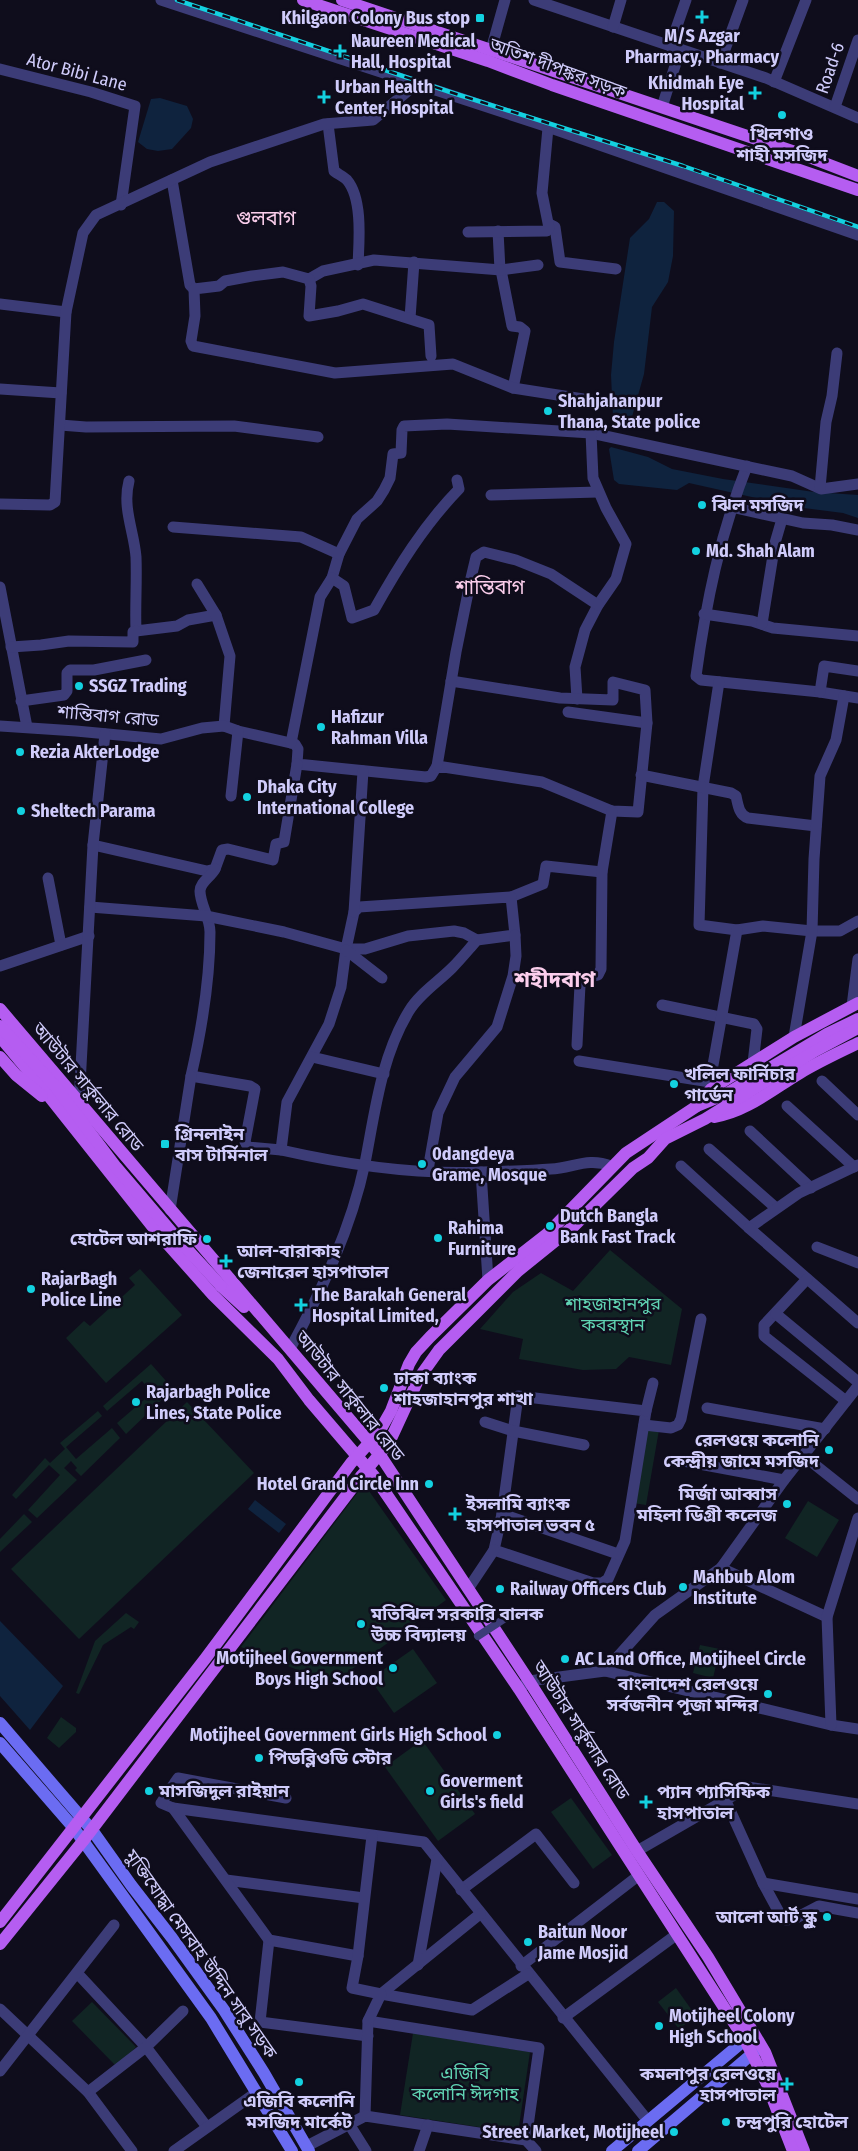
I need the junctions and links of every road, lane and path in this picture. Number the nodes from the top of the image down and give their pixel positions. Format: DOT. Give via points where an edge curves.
graph roads {
  1 [pos="161,0"];
  2 [pos="303,0"];
  3 [pos="342,0"];
  4 [pos="505,0"];
  5 [pos="534,0"];
  6 [pos="621,0"];
  7 [pos="686,0"];
  8 [pos="742,0"];
  9 [pos="806,0"];
  10 [pos="563,5"];
  11 [pos="613,27"];
  12 [pos="858,40"];
  13 [pos="675,48"];
  14 [pos="489,55"];
  15 [pos="720,63"];
  16 [pos="0,69"];
  17 [pos="774,82"];
  18 [pos="415,85"];
  19 [pos="662,107"];
  20 [pos="835,107"];
  21 [pos="858,118"];
  22 [pos="328,124"];
  23 [pos="548,128"];
  24 [pos="858,176"];
  25 [pos="172,180"];
  26 [pos="858,190"];
  27 [pos="121,205"];
  28 [pos="549,224"];
  29 [pos="498,231"];
  30 [pos="468,232"];
  31 [pos="858,235"];
  32 [pos="414,262"];
  33 [pos="358,265"];
  34 [pos="538,265"];
  35 [pos="616,269"];
  36 [pos="500,270"];
  37 [pos="308,279"];
  38 [pos="194,289"];
  39 [pos="0,304"];
  40 [pos="66,312"];
  41 [pos="410,318"];
  42 [pos="837,353"];
  43 [pos="431,356"];
  44 [pos="513,388"];
  45 [pos="0,389"];
  46 [pos="61,394"];
  47 [pos="596,401"];
  48 [pos="60,425"];
  49 [pos="591,434"];
  50 [pos="318,437"];
  51 [pos="747,466"];
  52 [pos="457,480"];
  53 [pos="129,481"];
  54 [pos="858,484"];
  55 [pos="820,488"];
  56 [pos="598,492"];
  57 [pos="490,494"];
  58 [pos="0,504"];
  59 [pos="731,507"];
  60 [pos="782,519"];
  61 [pos="173,526"];
  62 [pos="858,530"];
  63 [pos="339,554"];
  64 [pos="332,578"];
  65 [pos="197,584"];
  66 [pos="0,587"];
  67 [pos="598,605"];
  68 [pos="704,614"];
  69 [pos="216,615"];
  70 [pos="762,624"];
  71 [pos="136,631"];
  72 [pos="858,636"];
  73 [pos="11,647"];
  74 [pos="146,660"];
  75 [pos="858,671"];
  76 [pos="451,681"];
  77 [pos="718,682"];
  78 [pos="820,692"];
  79 [pos="844,696"];
  80 [pos="858,698"];
  81 [pos="577,699"];
  82 [pos="21,701"];
  83 [pos="568,712"];
  84 [pos="647,723"];
  85 [pos="0,726"];
  86 [pos="224,726"];
  87 [pos="27,727"];
  88 [pos="238,731"];
  89 [pos="105,734"];
  90 [pos="294,745"];
  91 [pos="297,764"];
  92 [pos="437,766"];
  93 [pos="363,771"];
  94 [pos="641,775"];
  95 [pos="703,787"];
  96 [pos="231,796"];
  97 [pos="612,811"];
  98 [pos="816,826"];
  99 [pos="93,845"];
  100 [pos="214,869"];
  101 [pos="602,872"];
  102 [pos="48,878"];
  103 [pos="511,898"];
  104 [pos="90,907"];
  105 [pos="354,912"];
  106 [pos="206,916"];
  107 [pos="858,921"];
  108 [pos="737,930"];
  109 [pos="812,931"];
  110 [pos="515,935"];
  111 [pos="89,936"];
  112 [pos="477,940"];
  113 [pos="61,945"];
  114 [pos="346,949"];
  115 [pos="858,959"];
  116 [pos="0,966"];
  117 [pos="382,978"];
  118 [pos="662,1005"];
  119 [pos="855,1005"];
  120 [pos="0,1009"];
  121 [pos="720,1018"];
  122 [pos="858,1019"];
  123 [pos="0,1026"];
  124 [pos="858,1028"];
  125 [pos="0,1037"];
  126 [pos="794,1037"];
  127 [pos="858,1043"];
  128 [pos="577,1045"];
  129 [pos="0,1057"];
  130 [pos="312,1057"];
  131 [pos="579,1061"];
  132 [pos="753,1063"];
  133 [pos="384,1074"];
  134 [pos="192,1076"];
  135 [pos="822,1081"];
  136 [pos="710,1085"];
  137 [pos="728,1099"];
  138 [pos="79,1103"];
  139 [pos="54,1105"];
  140 [pos="698,1106"];
  141 [pos="787,1106"];
  142 [pos="858,1115"];
  143 [pos="63,1116"];
  144 [pos="705,1119"];
  145 [pos="750,1132"];
  146 [pos="709,1149"];
  147 [pos="281,1150"];
  148 [pos="365,1164"];
  149 [pos="610,1166"];
  150 [pos="681,1166"];
  151 [pos="856,1166"];
  152 [pos="428,1170"];
  153 [pos="481,1172"];
  154 [pos="811,1188"];
  155 [pos="776,1208"];
  156 [pos="170,1210"];
  157 [pos="749,1228"];
  158 [pos="817,1247"];
  159 [pos="858,1263"];
  160 [pos="807,1279"];
  161 [pos="488,1280"];
  162 [pos="776,1314"];
  163 [pos="259,1315"];
  164 [pos="701,1319"];
  165 [pos="858,1323"];
  166 [pos="290,1349"];
  167 [pos="654,1383"];
  168 [pos="857,1387"];
  169 [pos="846,1401"];
  170 [pos="707,1408"];
  171 [pos="646,1411"];
  172 [pos="486,1422"];
  173 [pos="644,1425"];
  174 [pos="825,1429"];
  175 [pos="513,1431"];
  176 [pos="370,1443"];
  177 [pos="584,1445"];
  178 [pos="380,1455"];
  179 [pos="357,1456"];
  180 [pos="804,1456"];
  181 [pos="678,1460"];
  182 [pos="368,1468"];
  183 [pos="784,1480"];
  184 [pos="858,1499"];
  185 [pos="502,1514"];
  186 [pos="858,1518"];
  187 [pos="494,1550"];
  188 [pos="618,1554"];
  189 [pos="721,1568"];
  190 [pos="468,1589"];
  191 [pos="507,1617"];
  192 [pos="827,1617"];
  193 [pos="478,1636"];
  194 [pos="605,1671"];
  195 [pos="524,1685"];
  196 [pos="0,1723"];
  197 [pos="831,1725"];
  198 [pos="858,1729"];
  199 [pos="0,1743"];
  200 [pos="286,1798"];
  201 [pos="725,1799"];
  202 [pos="858,1804"];
  203 [pos="173,1808"];
  204 [pos="77,1822"];
  205 [pos="92,1830"];
  206 [pos="372,1836"];
  207 [pos="83,1841"];
  208 [pos="637,1851"];
  209 [pos="437,1859"];
  210 [pos="638,1876"];
  211 [pos="226,1880"];
  212 [pos="574,1883"];
  213 [pos="763,1884"];
  214 [pos="461,1890"];
  215 [pos="364,1898"];
  216 [pos="858,1899"];
  217 [pos="857,1913"];
  218 [pos="480,1914"];
  219 [pos="0,1922"];
  220 [pos="114,1925"];
  221 [pos="676,1935"];
  222 [pos="269,1940"];
  223 [pos="0,1944"];
  224 [pos="358,1956"];
  225 [pos="418,1964"];
  226 [pos="525,1970"];
  227 [pos="78,1974"];
  228 [pos="381,1994"];
  229 [pos="0,2009"];
  230 [pos="183,2011"];
  231 [pos="563,2018"];
  232 [pos="368,2021"];
  233 [pos="28,2036"];
  234 [pos="368,2036"];
  235 [pos="749,2036"];
  236 [pos="146,2047"];
  237 [pos="757,2050"];
  238 [pos="0,2071"];
  239 [pos="88,2092"];
  240 [pos="257,2092"];
  241 [pos="365,2116"];
  242 [pos="648,2121"];
  243 [pos="349,2124"];
  244 [pos="428,2125"];
  245 [pos="207,2127"];
  246 [pos="526,2140"];
  247 [pos="364,2148"];
  248 [pos="308,2149"];
  249 [pos="132,2151"];
  250 [pos="174,2151"];
  251 [pos="292,2151"];
  252 [pos="376,2151"];
  253 [pos="419,2151"];
  254 [pos="536,2151"];
  255 [pos="612,2151"];
  256 [pos="638,2151"];
  257 [pos="793,2151"];
  258 [pos="804,2151"];
  1 -- 18 [label="street"];
  2 -- 14 [label="main road, অতিশ দীপঙ্কর সড়ক"];
  3 -- 14 [label="main road, অতিশ দীপঙ্কর সড়ক"];
  4 -- 14 [label="street"];
  5 -- 10 [label="street"];
  6 -- 11 [label="street"];
  7 -- 13 [label="street"];
  8 -- 15 [label="street"];
  9 -- 17 [label="street"];
  10 -- 11 [label="street"];
  11 -- 13 [label="street"];
  12 -- 20 [label="street, Road-6"];
  13 -- 15 [label="street"];
  13 -- 19 [label="street"];
  14 -- 19 [label="main road, অতিশ দীপঙ্কর সড়ক"];
  14 -- 26 [label="main road, অতিশ দীপঙ্কর সড়ক" via="552,85"];
  15 -- 17 [label="street"];
  16 -- 27 [label="street, Ator Bibi Lane" via="135,106"];
  17 -- 20 [label="street"];
  18 -- 22 [label="street" via="373,120"];
  18 -- 23 [label="street"];
  19 -- 24 [label="main road, অতিশ দীপঙ্কর সড়ক"];
  20 -- 21 [label="street"];
  22 -- 25 [label="street" via="210,162"];
  22 -- 33 [label="street" via="334,171 347,180 354,195 359,220"];
  23 -- 28 [label="street" via="542,193"];
  23 -- 31 [label="street"];
  25 -- 27 [label="street"];
  25 -- 38 [label="street" via="190,285"];
  27 -- 40 [label="street" via="96,215 83,233"];
  28 -- 29 [label="street" via="547,231"];
  28 -- 35 [label="street" via="555,227 560,262"];
  29 -- 30 [label="street"];
  29 -- 36 [label="street"];
  32 -- 33 [label="street" via="374,260"];
  32 -- 36 [label="street"];
  32 -- 41 [label="street"];
  33 -- 37 [label="street" via="323,271"];
  34 -- 36 [label="street"];
  36 -- 44 [label="street" via="512,326 525,331"];
  37 -- 38 [label="street" via="284,272"];
  37 -- 41 [label="street" via="311,286 309,316 363,304"];
  38 -- 44 [label="street" via="193,346 335,373 453,364"];
  39 -- 40 [label="street"];
  40 -- 46 [label="street"];
  41 -- 43 [label="street" via="429,325"];
  42 -- 55 [label="street"];
  44 -- 47 [label="street"];
  45 -- 46 [label="street"];
  46 -- 48 [label="street"];
  48 -- 50 [label="street" via="234,426"];
  48 -- 58 [label="street" via="55,502 50,505"];
  49 -- 51 [label="street"];
  49 -- 56 [label="street" via="593,478"];
  49 -- 63 [label="street" via="447,424 404,426 401,453 393,454 390,478 384,490 357,519"];
  51 -- 55 [label="street" via="792,476"];
  51 -- 59 [label="street"];
  52 -- 64 [label="street" via="459,489 404,557 374,610 352,618 344,586"];
  53 -- 71 [label="street" via="126,493 136,557"];
  54 -- 55 [label="street"];
  56 -- 57 [label="street"];
  56 -- 67 [label="street" via="626,544 616,579"];
  59 -- 60 [label="street"];
  59 -- 68 [label="street"];
  60 -- 62 [label="street"];
  60 -- 70 [label="street"];
  61 -- 63 [label="street" via="301,537"];
  63 -- 64 [label="street"];
  64 -- 90 [label="street" via="320,597"];
  65 -- 69 [label="street"];
  66 -- 73 [label="street"];
  67 -- 76 [label="street" via="551,574 516,560 480,553 471,578"];
  67 -- 81 [label="street" via="585,630 575,667"];
  68 -- 70 [label="street"];
  68 -- 77 [label="street" via="696,676 701,680"];
  69 -- 71 [label="street" via="188,620 177,626"];
  69 -- 86 [label="street" via="230,656"];
  70 -- 72 [label="street" via="773,628"];
  71 -- 73 [label="street" via="133,632 133,642 69,641"];
  73 -- 82 [label="street"];
  74 -- 82 [label="street" via="94,670 70,670 64,695"];
  75 -- 78 [label="street" via="824,666"];
  76 -- 81 [label="street"];
  76 -- 92 [label="street"];
  77 -- 78 [label="street"];
  77 -- 95 [label="street"];
  78 -- 79 [label="street"];
  79 -- 80 [label="street"];
  79 -- 98 [label="street" via="836,740 820,776"];
  81 -- 84 [label="street" via="613,700 614,682 645,690"];
  82 -- 87 [label="street"];
  83 -- 84 [label="street"];
  84 -- 94 [label="street"];
  85 -- 87 [label="street, শান্তিবাগ রোড"];
  86 -- 88 [label="street, শান্তিবাগ রোড"];
  86 -- 89 [label="street, শান্তিবাগ রোড" via="161,739"];
  87 -- 89 [label="street, শান্তিবাগ রোড"];
  88 -- 90 [label="street, শান্তিবাগ রোড"];
  88 -- 96 [label="street"];
  89 -- 99 [label="street"];
  90 -- 91 [label="street"];
  91 -- 93 [label="street"];
  91 -- 100 [label="street" via="284,842 276,844 273,860 228,849 222,850"];
  92 -- 93 [label="street" via="431,776 426,777"];
  92 -- 97 [label="street" via="542,782"];
  93 -- 105 [label="street"];
  94 -- 95 [label="street"];
  94 -- 97 [label="street" via="638,812"];
  95 -- 98 [label="street" via="736,796 739,810 748,818"];
  95 -- 108 [label="street" via="698,925"];
  97 -- 101 [label="street"];
  98 -- 109 [label="street"];
  99 -- 100 [label="street"];
  99 -- 104 [label="street"];
  100 -- 106 [label="street" via="200,890"];
  101 -- 103 [label="street" via="548,865 544,867 543,884"];
  101 -- 128 [label="street" via="601,969 598,975 583,979 580,985"];
  102 -- 113 [label="street"];
  103 -- 105 [label="street" via="359,907"];
  103 -- 110 [label="street"];
  104 -- 106 [label="street"];
  104 -- 111 [label="street"];
  105 -- 114 [label="street"];
  106 -- 114 [label="street"];
  106 -- 134 [label="street" via="210,930 206,1002"];
  107 -- 109 [label="street" via="840,931"];
  108 -- 109 [label="street" via="763,926"];
  108 -- 121 [label="street"];
  109 -- 126 [label="street"];
  110 -- 112 [label="street"];
  110 -- 152 [label="street" via="513,976 497,1027 455,1077 438,1113"];
  111 -- 113 [label="street"];
  111 -- 138 [label="street"];
  112 -- 114 [label="street" via="454,931 408,936 365,949"];
  112 -- 133 [label="street" via="410,1009"];
  113 -- 116 [label="street"];
  114 -- 117 [label="street"];
  114 -- 130 [label="street" via="341,987 329,1024"];
  115 -- 119 [label="street"];
  118 -- 121 [label="street"];
  119 -- 126 [label="main road"];
  120 -- 138 [label="main road, আউটার সার্কুলার রোড"];
  121 -- 132 [label="street" via="756,1026"];
  121 -- 136 [label="street"];
  122 -- 137 [label="main road" via="827,1034"];
  123 -- 163 [label="main road, bridge" via="55,1086 116,1167 174,1235 240,1304"];
  124 -- 137 [label="main road"];
  125 -- 139 [label="main road"];
  126 -- 132 [label="main road"];
  127 -- 144 [label="main road" via="801,1072 741,1109"];
  129 -- 139 [label="main road"];
  130 -- 133 [label="street"];
  130 -- 147 [label="street" via="287,1102"];
  131 -- 136 [label="street"];
  132 -- 136 [label="main road"];
  133 -- 148 [label="street" via="374,1109"];
  134 -- 147 [label="street" via="253,1087 246,1146"];
  134 -- 156 [label="street"];
  135 -- 142 [label="street"];
  136 -- 140 [label="main road"];
  137 -- 140 [label="main road"];
  137 -- 144 [label="main road"];
  138 -- 143 [label="main road"];
  138 -- 156 [label="main road, আউটার সার্কুলার রোড"];
  139 -- 143 [label="main road, আউটার সার্কুলার রোড"];
  140 -- 149 [label="main road"];
  141 -- 151 [label="street"];
  143 -- 179 [label="main road, আউটার সার্কুলার রোড" via="156,1231 213,1295 278,1360"];
  144 -- 178 [label="main road" via="665,1139 466,1322 424,1371 396,1432"];
  145 -- 154 [label="street"];
  146 -- 155 [label="street"];
  147 -- 148 [label="street"];
  148 -- 152 [label="street"];
  148 -- 166 [label="street" via="326,1280"];
  149 -- 153 [label="street" via="584,1162 560,1168"];
  149 -- 161 [label="main road" via="548,1234"];
  150 -- 157 [label="street"];
  151 -- 154 [label="street"];
  152 -- 153 [label="street"];
  153 -- 161 [label="street"];
  154 -- 155 [label="street"];
  155 -- 157 [label="street"];
  156 -- 163 [label="main road, আউটার সার্কুলার রোড"];
  157 -- 160 [label="street"];
  158 -- 159 [label="street"];
  160 -- 162 [label="street"];
  160 -- 165 [label="street"];
  161 -- 176 [label="main road" via="416,1352 385,1423"];
  162 -- 168 [label="street"];
  162 -- 169 [label="street" via="764,1326 764,1336"];
  163 -- 166 [label="main road, আউটার সার্কুলার রোড"];
  164 -- 173 [label="street" via="678,1425 671,1428"];
  166 -- 176 [label="main road, আউটার সার্কুলার রোড"];
  167 -- 171 [label="street"];
  168 -- 169 [label="street"];
  169 -- 174 [label="street"];
  170 -- 174 [label="street"];
  171 -- 173 [label="street"];
  171 -- 175 [label="street" via="518,1396"];
  172 -- 175 [label="street"];
  173 -- 188 [label="street" via="625,1541"];
  174 -- 180 [label="street"];
  175 -- 177 [label="street"];
  175 -- 185 [label="street"];
  176 -- 178 [label="main road, আউটার সার্কুলার রোড"];
  176 -- 179 [label="main road"];
  178 -- 182 [label="main road"];
  178 -- 190 [label="main road, আউটার সার্কুলার রোড"];
  179 -- 182 [label="main road, আউটার সার্কুলার রোড"];
  179 -- 204 [label="main road"];
  180 -- 183 [label="street"];
  180 -- 184 [label="street"];
  181 -- 183 [label="street"];
  182 -- 195 [label="main road, আউটার সার্কুলার রোড"];
  182 -- 205 [label="main road"];
  183 -- 189 [label="street"];
  185 -- 187 [label="street"];
  185 -- 188 [label="street"];
  186 -- 192 [label="street"];
  187 -- 188 [label="street" via="593,1583 608,1579"];
  187 -- 190 [label="street"];
  189 -- 192 [label="street"];
  189 -- 194 [label="street" via="655,1615"];
  190 -- 195 [label="main road, আউটার সার্কুলার রোড"];
  191 -- 193 [label="street, bridge"];
  192 -- 197 [label="street"];
  194 -- 195 [label="street"];
  194 -- 197 [label="street"];
  195 -- 208 [label="main road, আউটার সার্কুলার রোড"];
  195 -- 210 [label="main road, আউটার সার্কুলার রোড"];
  196 -- 204 [label="main road"];
  197 -- 198 [label="street"];
  199 -- 204 [label="main road"];
  200 -- 203 [label="street" via="178,1778 161,1803"];
  201 -- 202 [label="street" via="748,1787 756,1787"];
  201 -- 208 [label="street"];
  201 -- 213 [label="street"];
  203 -- 206 [label="street"];
  203 -- 211 [label="street"];
  204 -- 205 [label="main road, মুক্তিযোদ্ধা মেসবাহ উদ্দিন সাবু সড়ক"];
  204 -- 207 [label="main road, মুক্তিযোদ্ধা মেসবাহ উদ্দিন সাবু সড়ক"];
  204 -- 219 [label="main road"];
  205 -- 207 [label="main road"];
  205 -- 248 [label="main road, মুক্তিযোদ্ধা মেসবাহ উদ্দিন সাবু সড়ক" via="224,2010"];
  206 -- 209 [label="street" via="424,1842"];
  206 -- 215 [label="street"];
  207 -- 223 [label="main road"];
  207 -- 240 [label="main road, মুক্তিযোদ্ধা মেসবাহ উদ্দিন সাবু সড়ক" via="210,2018"];
  208 -- 235 [label="main road, আউটার সার্কুলার রোড" via="708,1956"];
  209 -- 214 [label="street"];
  209 -- 225 [label="street"];
  210 -- 221 [label="main road, আউটার সার্কুলার রোড"];
  210 -- 226 [label="street"];
  211 -- 215 [label="street"];
  211 -- 222 [label="street"];
  212 -- 214 [label="street" via="536,1834"];
  213 -- 216 [label="street"];
  213 -- 217 [label="street" via="786,1920 819,1906"];
  214 -- 218 [label="street"];
  215 -- 224 [label="street"];
  216 -- 217 [label="street"];
  218 -- 225 [label="street"];
  218 -- 226 [label="street"];
  220 -- 227 [label="street"];
  221 -- 231 [label="street"];
  221 -- 235 [label="main road, আউটার সার্কুলার রোড"];
  222 -- 224 [label="street"];
  222 -- 234 [label="street" via="260,2022"];
  224 -- 228 [label="street" via="352,1988"];
  225 -- 228 [label="street"];
  226 -- 228 [label="street" via="472,2010"];
  226 -- 231 [label="street"];
  227 -- 233 [label="street"];
  227 -- 236 [label="street"];
  228 -- 232 [label="street"];
  229 -- 233 [label="street"];
  230 -- 236 [label="street"];
  231 -- 242 [label="street"];
  232 -- 234 [label="street"];
  232 -- 246 [label="street" via="539,2048"];
  233 -- 238 [label="street"];
  233 -- 239 [label="street"];
  234 -- 241 [label="street"];
  235 -- 237 [label="main road, আউটার সার্কুলার রোড"];
  235 -- 242 [label="main road"];
  236 -- 239 [label="street"];
  236 -- 245 [label="street"];
  237 -- 256 [label="main road"];
  237 -- 257 [label="main road, আউটার সার্কুলার রোড"];
  237 -- 258 [label="main road, আউটার সার্কুলার রোড"];
  239 -- 249 [label="street"];
  240 -- 245 [label="street"];
  240 -- 251 [label="main road, মুক্তিযোদ্ধা মেসবাহ উদ্দিন সাবু সড়ক"];
  241 -- 243 [label="street"];
  241 -- 244 [label="street"];
  242 -- 255 [label="main road"];
  243 -- 247 [label="street"];
  243 -- 248 [label="street"];
  244 -- 246 [label="street"];
  244 -- 253 [label="street"];
  245 -- 250 [label="street"];
  246 -- 254 [label="street"];
  247 -- 252 [label="street"];
}
